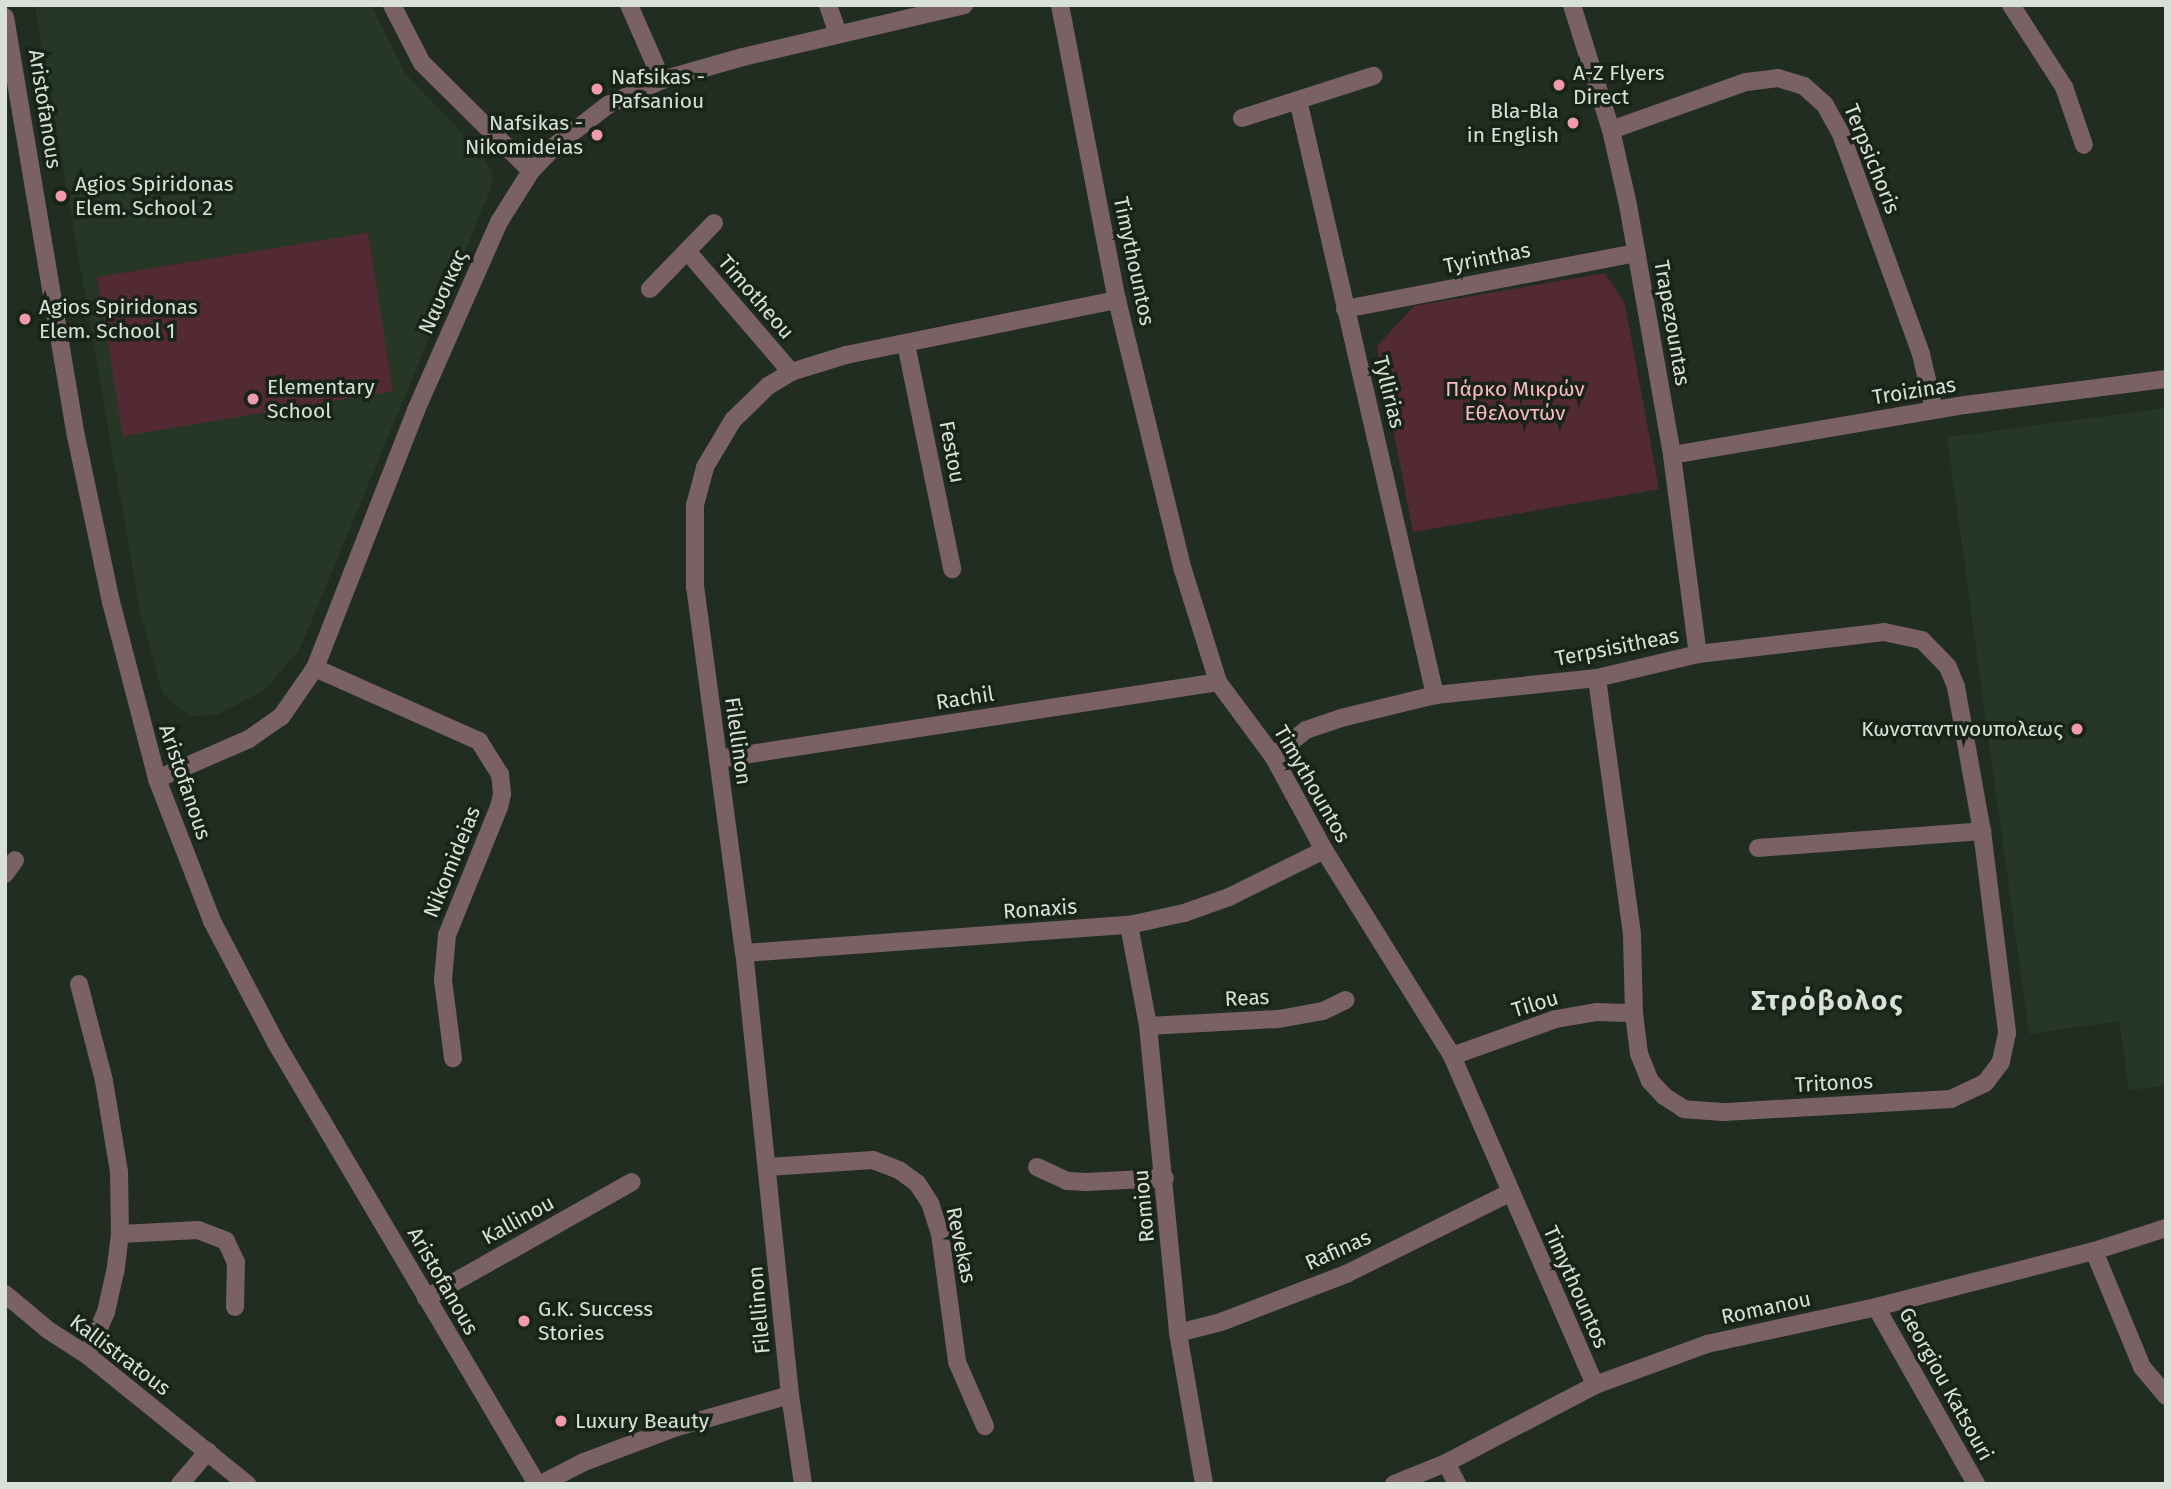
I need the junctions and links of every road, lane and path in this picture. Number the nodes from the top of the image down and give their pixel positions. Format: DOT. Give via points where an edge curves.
graph roads {
  1 [pos="392,5"];
  2 [pos="629,5"];
  3 [pos="828,5"];
  4 [pos="964,5"];
  5 [pos="1060,5"];
  6 [pos="1572,5"];
  7 [pos="2011,5"];
  8 [pos="5,18"];
  9 [pos="838,34"];
  10 [pos="1373,76"];
  11 [pos="662,80"];
  12 [pos="1298,100"];
  13 [pos="1242,118"];
  14 [pos="1611,130"];
  15 [pos="2084,145"];
  16 [pos="531,171"];
  17 [pos="714,223"];
  18 [pos="687,251"];
  19 [pos="1637,253"];
  20 [pos="650,289"];
  21 [pos="1117,300"];
  22 [pos="1345,309"];
  23 [pos="906,344"];
  24 [pos="791,372"];
  25 [pos="2166,379"];
  26 [pos="1934,410"];
  27 [pos="1672,455"];
  28 [pos="952,569"];
  29 [pos="1935,650"];
  30 [pos="1698,654"];
  31 [pos="315,668"];
  32 [pos="1597,678"];
  33 [pos="1218,682"];
  34 [pos="1435,695"];
  35 [pos="1273,756"];
  36 [pos="718,759"];
  37 [pos="158,779"];
  38 [pos="1982,831"];
  39 [pos="1758,848"];
  40 [pos="1324,850"];
  41 [pos="1129,925"];
  42 [pos="744,953"];
  43 [pos="79,984"];
  44 [pos="1346,1000"];
  45 [pos="1633,1013"];
  46 [pos="1148,1026"];
  47 [pos="1452,1056"];
  48 [pos="453,1058"];
  49 [pos="768,1167"];
  50 [pos="1037,1167"];
  51 [pos="1165,1178"];
  52 [pos="632,1182"];
  53 [pos="1509,1193"];
  54 [pos="2166,1228"];
  55 [pos="120,1234"];
  56 [pos="2094,1251"];
  57 [pos="5,1294"];
  58 [pos="426,1298"];
  59 [pos="235,1307"];
  60 [pos="1876,1307"];
  61 [pos="1178,1333"];
  62 [pos="87,1355"];
  63 [pos="1595,1385"];
  64 [pos="790,1395"];
  65 [pos="2166,1396"];
  66 [pos="985,1426"];
  67 [pos="208,1451"];
  68 [pos="1446,1463"];
  69 [pos="180,1484"];
  70 [pos="247,1484"];
  71 [pos="539,1484"];
  72 [pos="803,1484"];
  73 [pos="1203,1484"];
  74 [pos="1394,1484"];
  75 [pos="1457,1484"];
  76 [pos="1976,1484"];
  1 -- 16 [label="street" via="422,63"];
  2 -- 11 [label="street"];
  3 -- 9 [label="street"];
  4 -- 9 [label="street, Ναυσικας"];
  5 -- 21 [label="street, Timythountos"];
  6 -- 14 [label="street, Trapezountas"];
  7 -- 15 [label="street" via="2064,87"];
  8 -- 37 [label="street, Aristofanous" via="76,436 113,613"];
  9 -- 11 [label="street, Ναυσικας"];
  10 -- 12 [label="street"];
  11 -- 16 [label="street, Ναυσικας" via="608,106 556,145"];
  12 -- 13 [label="street"];
  12 -- 22 [label="street, Tyllirias"];
  14 -- 19 [label="street, Trapezountas"];
  14 -- 26 [label="street, Terpsichoris" via="1746,82 1778,78 1804,86 1825,105 1842,134 1921,354"];
  16 -- 31 [label="street, Ναυσικας" via="499,222 416,410"];
  17 -- 18 [label="street, Timotheou"];
  18 -- 20 [label="street, Timotheou"];
  18 -- 24 [label="street, Timotheou"];
  19 -- 22 [label="street, Tyrinthas"];
  19 -- 27 [label="street, Trapezountas"];
  21 -- 23 [label="street, Filellinon"];
  21 -- 33 [label="street, Timythountos" via="1183,570"];
  22 -- 34 [label="street, Tyllirias"];
  23 -- 24 [label="street, Filellinon" via="846,355"];
  23 -- 28 [label="street, Festou"];
  24 -- 36 [label="street, Filellinon" via="768,386 733,420 705,467 695,505 695,587"];
  25 -- 26 [label="street, Troizinas"];
  26 -- 27 [label="street, Troizinas"];
  27 -- 30 [label="street, Trapezountas"];
  29 -- 30 [label="street, Terpsisitheas" via="1922,640 1884,632"];
  29 -- 38 [label="street, Tritonos" via="1956,687"];
  30 -- 32 [label="street, Terpsisitheas"];
  31 -- 37 [label="street, Ναυσικας" via="281,717 249,739"];
  31 -- 48 [label="street, Nikomideias" via="479,741 500,774 499,807 447,935 443,980"];
  32 -- 34 [label="street, Terpsisitheas"];
  32 -- 45 [label="street, Tritonos" via="1632,934"];
  33 -- 35 [label="street, Timythountos"];
  33 -- 36 [label="street, Rachil"];
  34 -- 35 [label="street, Terpsisitheas" via="1306,730"];
  35 -- 40 [label="street, Timythountos"];
  36 -- 42 [label="street, Filellinon"];
  37 -- 58 [label="street, Aristofanous" via="212,920 276,1043"];
  38 -- 39 [label="street"];
  38 -- 45 [label="street, Tritonos" via="2007,1033 2006,1049 1995,1073 1970,1093 1951,1099 1723,1112 1684,1108 1650,1081 1639,1054"];
  40 -- 41 [label="street, Ronaxis" via="1230,897"];
  40 -- 47 [label="street, Timythountos"];
  41 -- 42 [label="street, Ronaxis"];
  41 -- 46 [label="street, Romiou"];
  42 -- 49 [label="street, Filellinon"];
  43 -- 55 [label="street" via="104,1081 119,1172"];
  44 -- 46 [label="street, Reas" via="1322,1011 1279,1019"];
  45 -- 47 [label="street, Tilou" via="1556,1018"];
  46 -- 51 [label="street, Romiou"];
  47 -- 53 [label="street, Timythountos"];
  49 -- 64 [label="street, Filellinon"];
  49 -- 66 [label="street, Revekas" via="873,1160 917,1183 940,1234 957,1362"];
  50 -- 51 [label="street" via="1068,1181"];
  51 -- 61 [label="street, Romiou"];
  52 -- 58 [label="street, Kallinou"];
  53 -- 61 [label="street, Rafinas" via="1346,1274 1221,1322"];
  53 -- 63 [label="street, Timythountos"];
  54 -- 56 [label="street, Romanou"];
  55 -- 59 [label="street" via="198,1230 226,1241 236,1262"];
  55 -- 62 [label="street" via="106,1312"];
  56 -- 60 [label="street, Romanou"];
  56 -- 65 [label="street" via="2142,1367"];
  57 -- 62 [label="street, Kallistratous"];
  58 -- 71 [label="street, Aristofanous"];
  60 -- 63 [label="street, Romanou" via="1707,1344"];
  60 -- 76 [label="street, Georgiou Katsouri"];
  61 -- 73 [label="street, Romiou"];
  62 -- 67 [label="street, Kallistratous"];
  63 -- 68 [label="street, Romanou"];
  64 -- 71 [label="street" via="677,1427"];
  64 -- 72 [label="street, Filellinon"];
  67 -- 69 [label="street"];
  67 -- 70 [label="street, Kallistratous"];
  68 -- 74 [label="street, Romanou"];
  68 -- 75 [label="street"];
}
